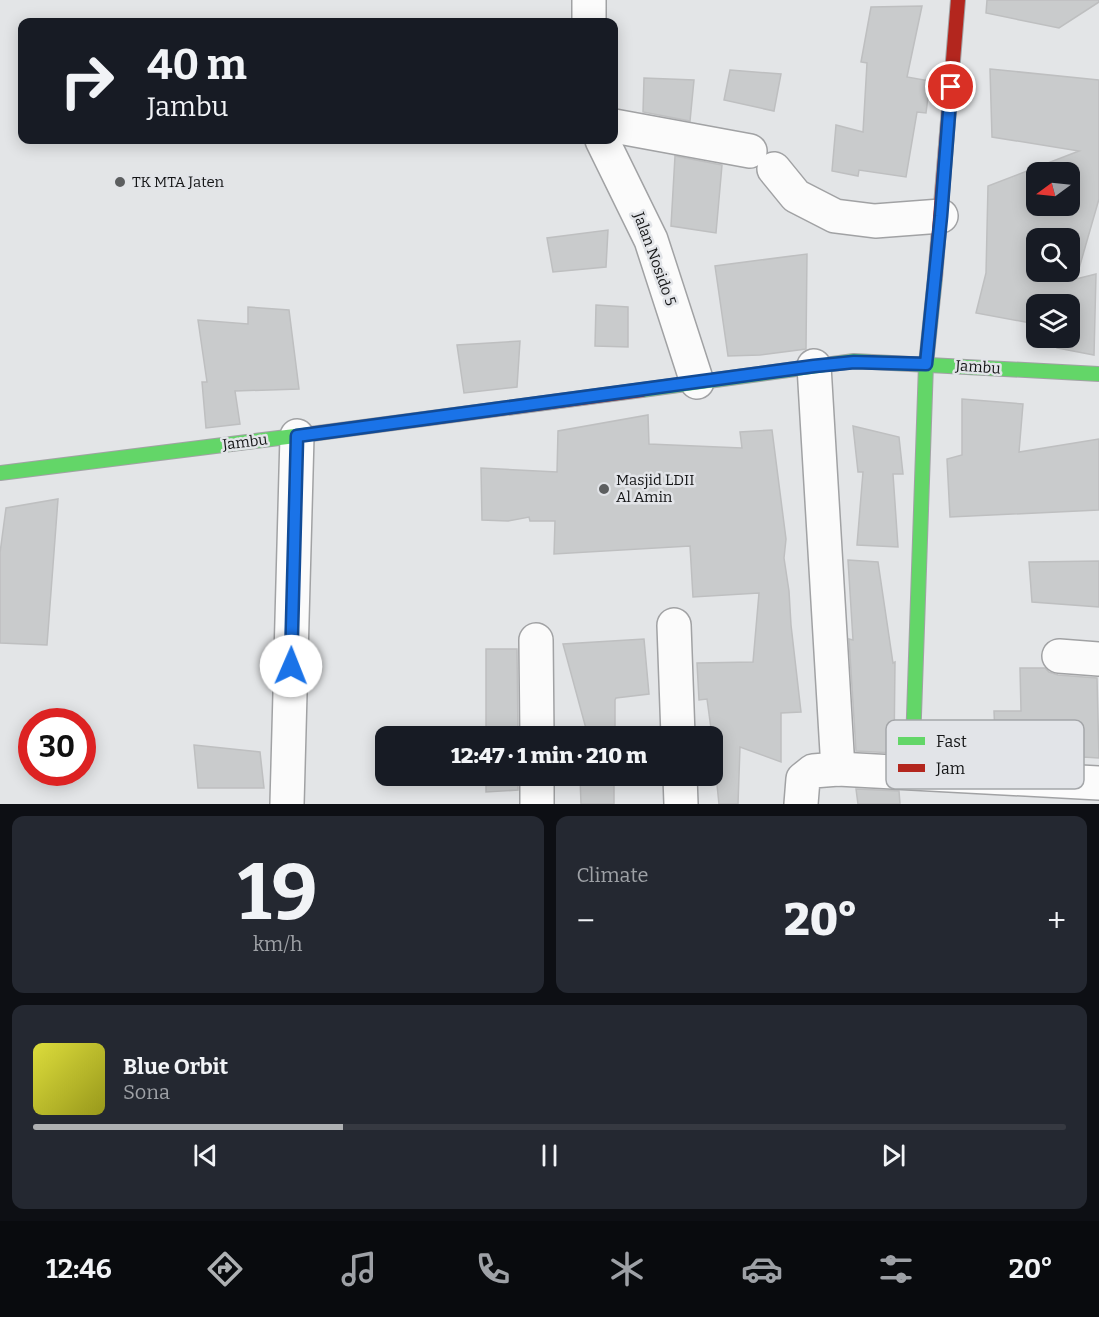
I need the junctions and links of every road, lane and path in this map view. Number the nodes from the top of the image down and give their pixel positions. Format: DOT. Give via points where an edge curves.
graph roads {
  1 [pos="589,0"];
  2 [pos="958,0"];
  3 [pos="589,18"];
  4 [pos="618,127"];
  5 [pos="604,144"];
  6 [pos="941,216"];
  7 [pos="926,364"];
  8 [pos="814,366"];
  9 [pos="1099,375"];
  10 [pos="697,382"];
  11 [pos="297,436"];
  12 [pos="0,473"];
  13 [pos="674,625"];
  14 [pos="536,640"];
  15 [pos="1059,656"];
  16 [pos="1099,659"];
  17 [pos="914,720"];
  18 [pos="537,726"];
  19 [pos="678,726"];
  20 [pos="838,769"];
  21 [pos="886,772"];
  22 [pos="1084,782"];
  23 [pos="1099,783"];
  24 [pos="537,786"];
  25 [pos="680,786"];
  26 [pos="287,804"];
  27 [pos="537,804"];
  28 [pos="681,804"];
  29 [pos="801,804"];
  1 -- 3 [label="street"];
  2 -- 6 [label="street"];
  4 -- 6 [label="street" via="762,160 796,196 835,216 875,221"];
  5 -- 10 [label="street, Jalan Nosido 5" via="651,240"];
  6 -- 7 [label="street"];
  7 -- 8 [label="street, Jambu" via="854,362"];
  7 -- 9 [label="street, Jambu"];
  7 -- 17 [label="street"];
  8 -- 10 [label="street, Jambu"];
  8 -- 20 [label="street"];
  10 -- 11 [label="street, Jambu"];
  11 -- 12 [label="street, Jambu"];
  11 -- 26 [label="street"];
  13 -- 19 [label="street"];
  14 -- 18 [label="street"];
  15 -- 16 [label="street"];
  20 -- 21 [label="street"];
  20 -- 29 [label="street" via="813,771 803,779"];
  22 -- 23 [label="street"];
  24 -- 27 [label="street"];
  25 -- 28 [label="street"];
}
